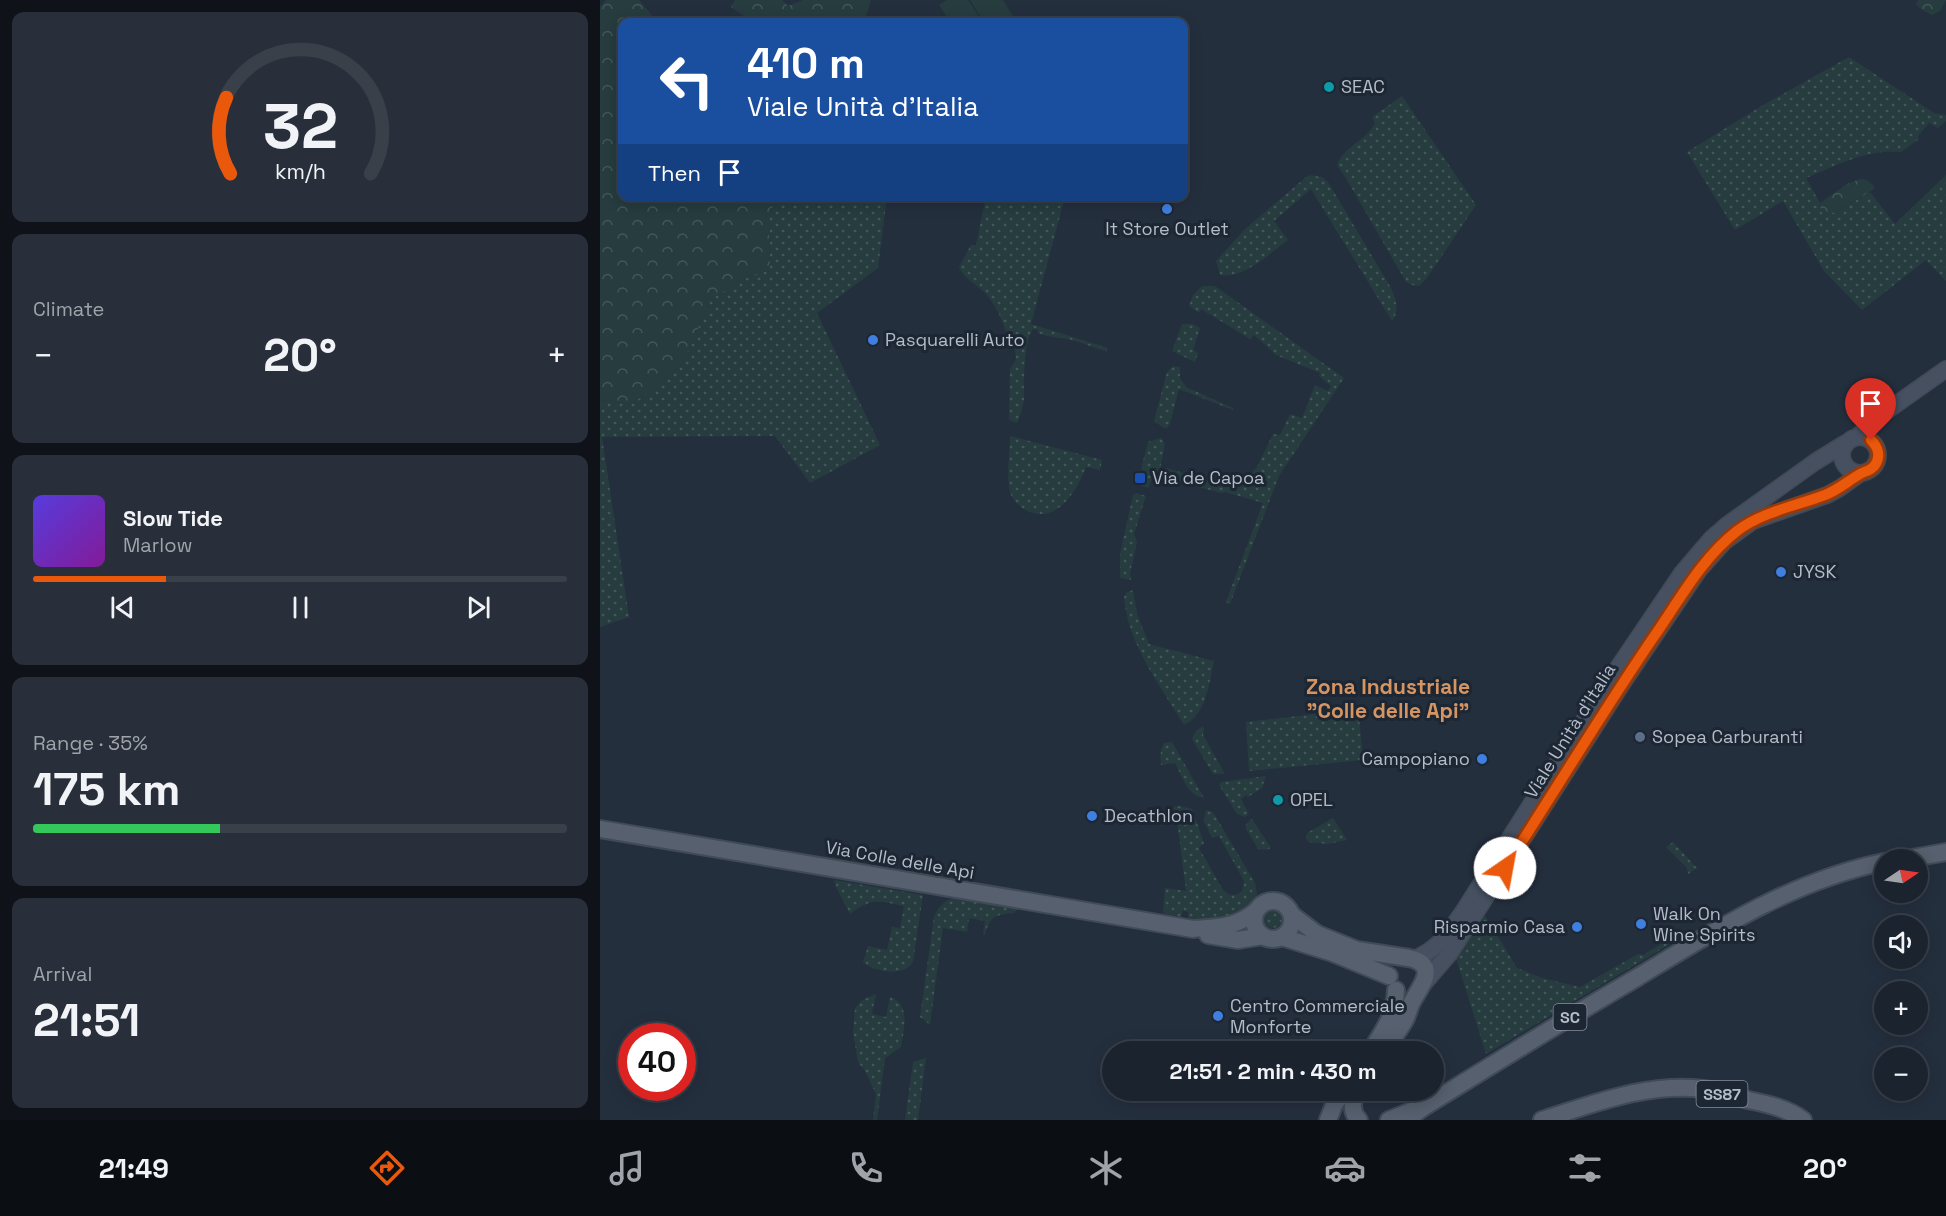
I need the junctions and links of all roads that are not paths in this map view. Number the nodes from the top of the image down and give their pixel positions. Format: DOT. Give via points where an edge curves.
graph roads {
  1 [pos="1946,369"];
  2 [pos="1896,405"];
  3 [pos="1851,440"];
  4 [pos="1875,444"];
  5 [pos="1862,473"];
  6 [pos="600,829"];
  7 [pos="1946,852"];
  8 [pos="1928,855"];
  9 [pos="1874,865"];
  10 [pos="1256,911"];
  11 [pos="1292,915"];
  12 [pos="1193,929"];
  13 [pos="1263,936"];
  14 [pos="1282,937"];
  15 [pos="1409,959"];
  16 [pos="1393,983"];
  17 [pos="1422,986"];
  18 [pos="1377,1041"];
  19 [pos="1391,1041"];
  20 [pos="1337,1101"];
  21 [pos="1353,1101"];
  22 [pos="1421,1113"];
  23 [pos="1328,1120"];
  24 [pos="1341,1120"];
  25 [pos="1358,1120"];
  26 [pos="1389,1120"];
  27 [pos="1406,1120"];
  28 [pos="1542,1120"];
  29 [pos="1803,1120"];
  1 -- 2 [label="street, Viale Unità d'Italia"];
  2 -- 3 [label="street, Viale Unità d'Italia"];
  2 -- 4 [label="street"];
  3 -- 4 [label="street" via="1867,438"];
  3 -- 5 [label="street" via="1842,450 1843,462 1850,470"];
  3 -- 15 [label="street, Viale Unità d'Italia" via="1726,525 1682,573 1463,912 1439,945 1427,954"];
  4 -- 5 [label="street, Viale Unità d'Italia" via="1877,460"];
  5 -- 17 [label="street, Viale Unità d'Italia" via="1827,495 1753,521 1724,542 1699,570 1450,953"];
  6 -- 12 [label="main road, Via Colle delle Api"];
  7 -- 8 [label="main road"];
  9 -- 22 [label="main road, SC" via="1784,895 1748,912 1559,1023"];
  10 -- 11 [label="main road" via="1266,902 1278,901"];
  10 -- 12 [label="main road, Via Colle delle Api" via="1225,927"];
  10 -- 13 [label="main road" via="1255,925"];
  11 -- 14 [label="main road" via="1290,928"];
  11 -- 15 [label="main road" via="1317,934 1357,950"];
  12 -- 13 [label="main road, Via Colle delle Api" via="1211,937 1238,940"];
  13 -- 14 [label="main road"];
  14 -- 16 [label="main road" via="1333,953"];
  15 -- 16 [label="main road" via="1394,964"];
  15 -- 17 [label="main road" via="1424,968"];
  16 -- 17 [label="main road" via="1408,994"];
  16 -- 18 [label="main road" via="1392,1016"];
  17 -- 19 [label="main road"];
  20 -- 23 [label="main road"];
  21 -- 25 [label="main road"];
  22 -- 26 [label="main road, SC"];
  22 -- 27 [label="main road, SC"];
  24 -- 25 [label="main road"];
  28 -- 29 [label="main road, SS87" via="1637,1092 1673,1088 1703,1089 1770,1105"];
}
